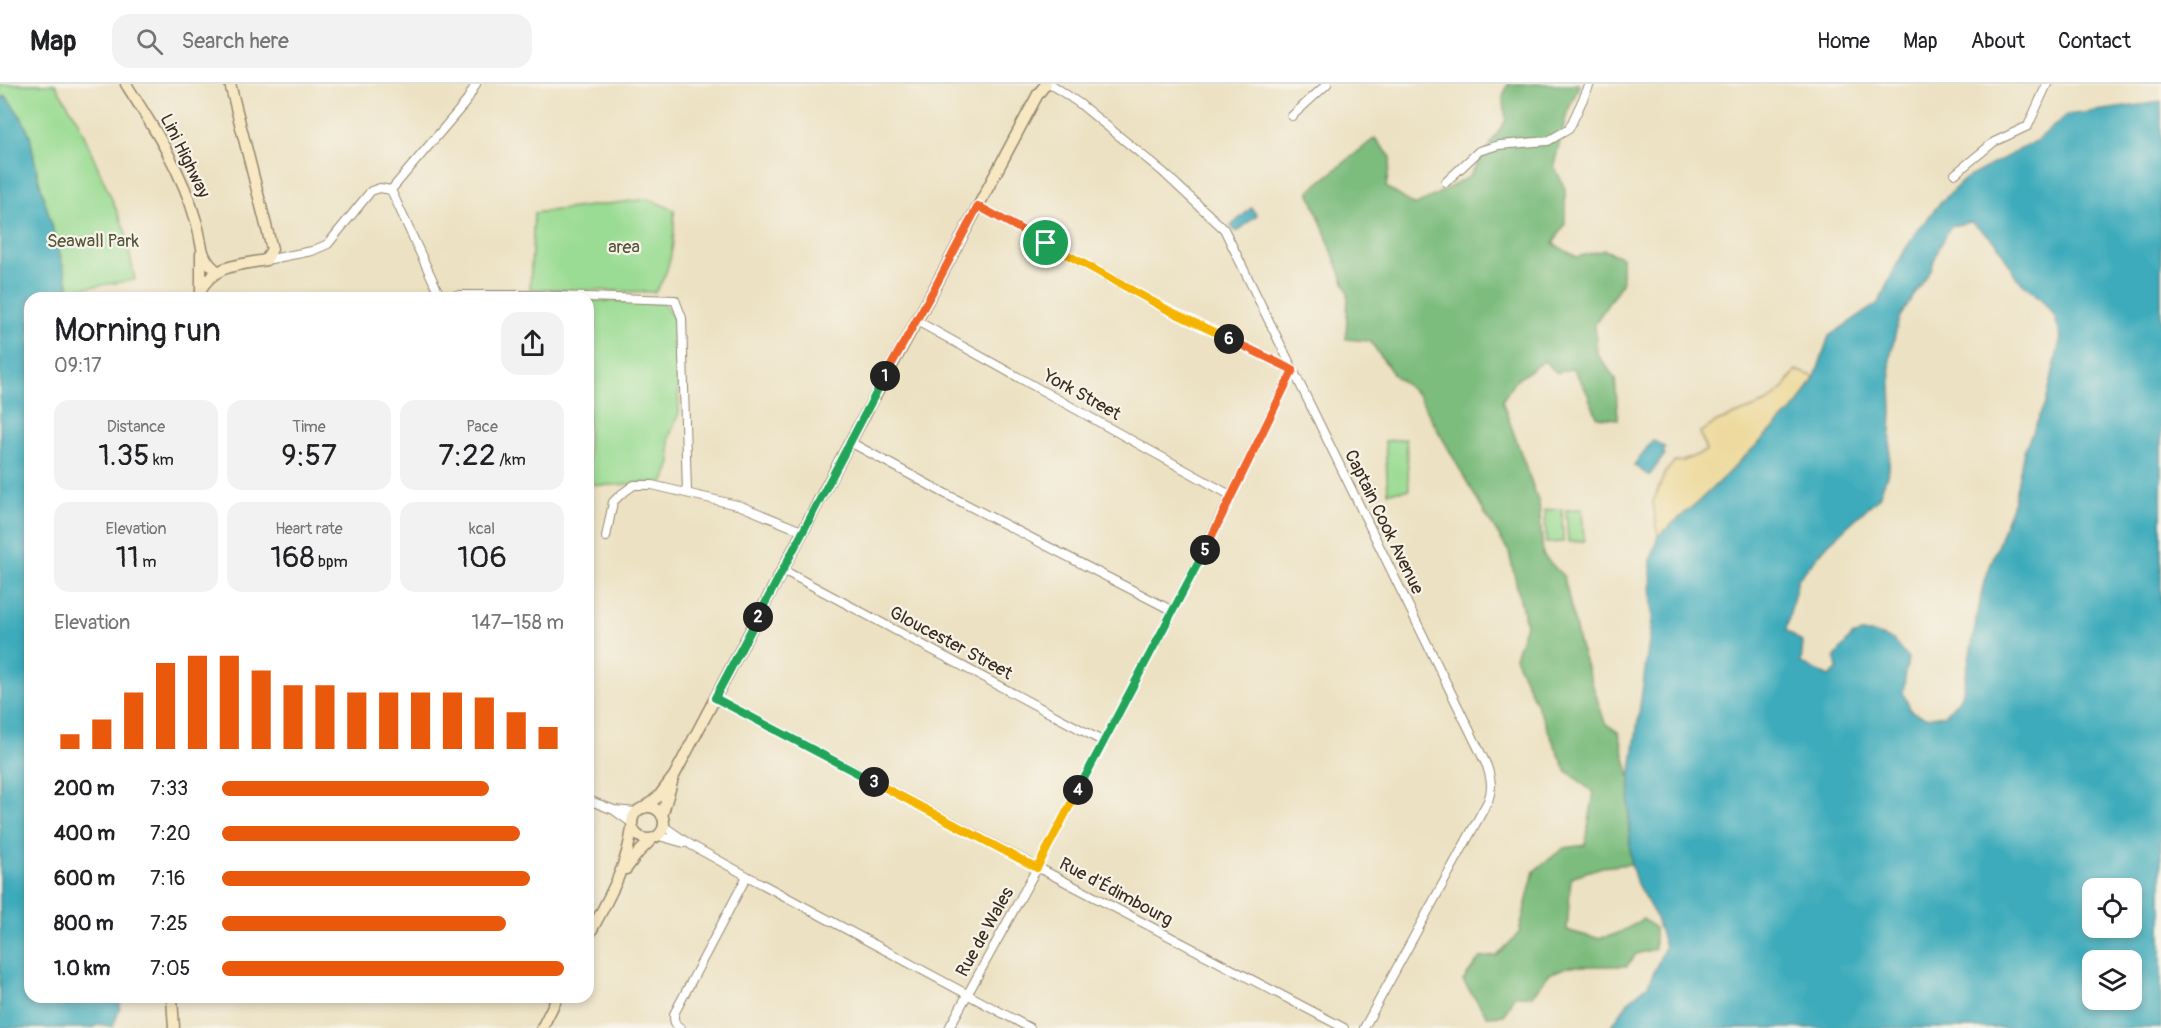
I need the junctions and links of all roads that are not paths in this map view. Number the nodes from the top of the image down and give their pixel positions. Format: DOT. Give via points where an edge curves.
graph roads {
  1 [pos="126,84"];
  2 [pos="230,84"];
  3 [pos="476,84"];
  4 [pos="1046,84"];
  5 [pos="1051,84"];
  6 [pos="1327,84"];
  7 [pos="1590,84"];
  8 [pos="2047,84"];
  9 [pos="1292,116"];
  10 [pos="1954,174"];
  11 [pos="1446,182"];
  12 [pos="390,190"];
  13 [pos="978,206"];
  14 [pos="270,240"];
  15 [pos="201,248"];
  16 [pos="289,252"];
  17 [pos="268,257"];
  18 [pos="217,271"];
  19 [pos="201,292"];
  20 [pos="202,292"];
  21 [pos="438,292"];
  22 [pos="594,297"];
  23 [pos="917,321"];
  24 [pos="1293,370"];
  25 [pos="850,442"];
  26 [pos="687,492"];
  27 [pos="1232,496"];
  28 [pos="804,532"];
  29 [pos="606,537"];
  30 [pos="783,570"];
  31 [pos="1173,611"];
  32 [pos="715,698"];
  33 [pos="1104,742"];
  34 [pos="674,776"];
  35 [pos="594,802"];
  36 [pos="614,810"];
  37 [pos="641,810"];
  38 [pos="632,826"];
  39 [pos="660,830"];
  40 [pos="1037,868"];
  41 [pos="747,876"];
  42 [pos="619,879"];
  43 [pos="594,926"];
  44 [pos="967,994"];
  45 [pos="172,1003"];
  46 [pos="554,1003"];
  47 [pos="174,1028"];
  48 [pos="542,1028"];
  49 [pos="681,1028"];
  50 [pos="949,1028"];
  51 [pos="1030,1028"];
  52 [pos="1344,1028"];
  53 [pos="1364,1028"];
  1 -- 15 [label="street, Lini Highway" via="159,134 179,174 195,215"];
  2 -- 14 [label="street"];
  3 -- 12 [label="street" via="466,102"];
  4 -- 13 [label="street"];
  5 -- 24 [label="street, Captain Cook Avenue" via="1162,172 1224,229"];
  6 -- 9 [label="street"];
  7 -- 11 [label="street" via="1569,129 1548,141 1479,151"];
  8 -- 10 [label="street" via="2028,126 1994,142"];
  12 -- 16 [label="street" via="371,191 328,244"];
  12 -- 21 [label="street"];
  13 -- 23 [label="street"];
  13 -- 24 [label="street" via="1168,310"];
  14 -- 16 [label="street" via="277,248"];
  14 -- 17 [label="street"];
  15 -- 18 [label="street, Lini Highway" via="205,260"];
  15 -- 19 [label="street, Lini Highway"];
  16 -- 17 [label="street"];
  17 -- 18 [label="street"];
  18 -- 20 [label="street" via="208,278"];
  22 -- 26 [label="street" via="675,300 682,318"];
  23 -- 25 [label="street"];
  23 -- 27 [label="street, York Street"];
  24 -- 27 [label="street, Rue de Wales"];
  24 -- 53 [label="street, Captain Cook Avenue" via="1492,781 1488,801"];
  25 -- 28 [label="street"];
  25 -- 31 [label="street"];
  26 -- 28 [label="street" via="741,506"];
  26 -- 29 [label="street" via="634,485 613,502"];
  27 -- 31 [label="street, Rue de Wales"];
  28 -- 30 [label="street"];
  30 -- 32 [label="street"];
  30 -- 33 [label="street, Gloucester Street"];
  31 -- 33 [label="street, Rue de Wales"];
  32 -- 34 [label="street"];
  32 -- 40 [label="street, Rue d'Édimbourg"];
  33 -- 40 [label="street, Rue de Wales"];
  34 -- 37 [label="street" via="659,796"];
  34 -- 39 [label="street"];
  35 -- 36 [label="street"];
  36 -- 37 [label="street"];
  36 -- 38 [label="street"];
  37 -- 38 [label="street"];
  37 -- 39 [label="street" via="651,808"];
  38 -- 39 [label="street" via="644,839"];
  38 -- 42 [label="street"];
  39 -- 41 [label="street"];
  39 -- 42 [label="street"];
  40 -- 44 [label="street, Rue de Wales"];
  40 -- 52 [label="street, Rue d'Édimbourg"];
  41 -- 44 [label="street"];
  41 -- 49 [label="street" via="674,1014 676,1026"];
  42 -- 43 [label="street"];
  44 -- 50 [label="street, Rue de Wales"];
  44 -- 51 [label="street"];
  45 -- 47 [label="street"];
  46 -- 48 [label="street"];
}
